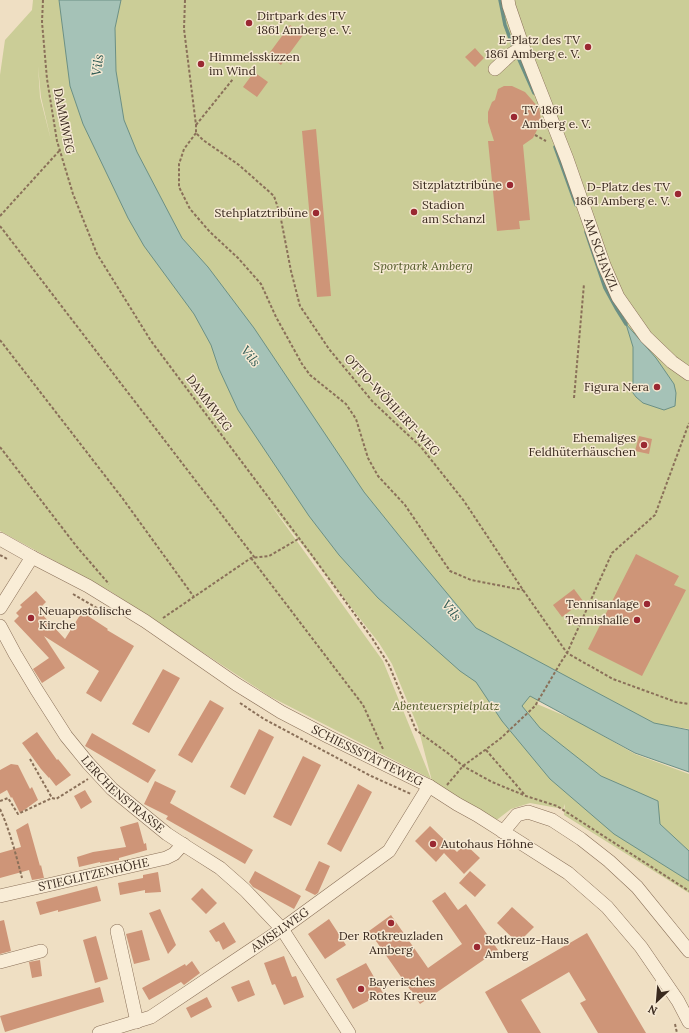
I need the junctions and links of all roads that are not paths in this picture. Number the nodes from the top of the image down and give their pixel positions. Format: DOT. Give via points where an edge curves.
graph roads {
  1 [pos="508,0"];
  2 [pos="523,47"];
  3 [pos="495,69"];
  4 [pos="689,374"];
  5 [pos="0,539"];
  6 [pos="32,557"];
  7 [pos="0,608"];
  8 [pos="0,626"];
  9 [pos="435,790"];
  10 [pos="503,832"];
  11 [pos="183,844"];
  12 [pos="0,896"];
  13 [pos="282,929"];
  14 [pos="117,931"];
  15 [pos="41,951"];
  16 [pos="689,951"];
  17 [pos="0,962"];
  18 [pos="138,1022"];
  19 [pos="689,1022"];
  20 [pos="107,1032"];
  21 [pos="349,1033"];
  1 -- 2 [label="street, AM SCHANZL"];
  2 -- 3 [label="street"];
  2 -- 4 [label="street, AM SCHANZL" via="618,297 646,337"];
  5 -- 6 [label="street, SCHIESSSTÄTTEWEG"];
  6 -- 7 [label="street"];
  6 -- 9 [label="street, SCHIESSSTÄTTEWEG" via="88,586 145,621 281,712"];
  8 -- 11 [label="street, LERCHENSTRASSE" via="47,707 88,764 112,789"];
  9 -- 10 [label="street, SCHIESSSTÄTTEWEG"];
  9 -- 13 [label="street, AMSELWEG" via="422,798 389,851"];
  10 -- 16 [label="street" via="516,815 528,812 552,820 609,861 637,888"];
  10 -- 19 [label="street, SCHIESSSTÄTTEWEG" via="568,873 607,907 641,947 678,1001"];
  11 -- 12 [label="street, STIEGLITZENHÖHE" via="166,858"];
  11 -- 13 [label="street, LERCHENSTRASSE" via="220,868"];
  13 -- 18 [label="street, AMSELWEG" via="152,1017"];
  13 -- 21 [label="street, LERCHENSTRASSE"];
  14 -- 18 [label="street"];
  15 -- 17 [label="street"];
  18 -- 20 [label="street, AMSELWEG"];
}
